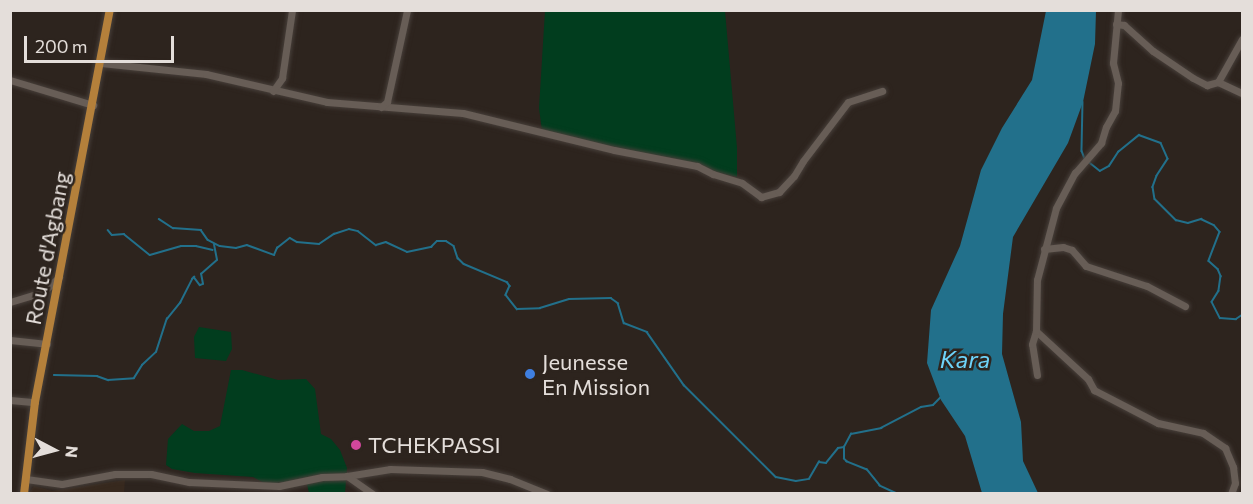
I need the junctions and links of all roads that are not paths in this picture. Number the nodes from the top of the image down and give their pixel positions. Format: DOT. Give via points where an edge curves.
graph roads {
  1 [pos="110,10"];
  2 [pos="292,10"];
  3 [pos="407,10"];
  4 [pos="1118,10"];
  5 [pos="1116,24"];
  6 [pos="1242,39"];
  7 [pos="101,63"];
  8 [pos="10,80"];
  9 [pos="1218,82"];
  10 [pos="273,91"];
  11 [pos="882,91"];
  12 [pos="1242,93"];
  13 [pos="93,105"];
  14 [pos="381,107"];
  15 [pos="1044,249"];
  16 [pos="59,277"];
  17 [pos="10,302"];
  18 [pos="1185,306"];
  19 [pos="1036,331"];
  20 [pos="10,340"];
  21 [pos="47,344"];
  22 [pos="1037,375"];
  23 [pos="10,400"];
  24 [pos="35,402"];
  25 [pos="347,476"];
  26 [pos="26,479"];
  27 [pos="24,494"];
  28 [pos="373,494"];
  29 [pos="547,494"];
  30 [pos="1232,494"];
  1 -- 7 [label="main road, Route d'Agbang"];
  2 -- 10 [label="street" via="282,78"];
  3 -- 14 [label="street" via="387,102"];
  4 -- 5 [label="street"];
  5 -- 9 [label="street" via="1193,78 1207,85"];
  5 -- 15 [label="street" via="1115,111 1101,143 1075,173 1056,208"];
  6 -- 9 [label="street"];
  7 -- 10 [label="street" via="206,74"];
  7 -- 13 [label="main road, Route d'Agbang"];
  8 -- 13 [label="street"];
  9 -- 12 [label="street"];
  10 -- 14 [label="street"];
  11 -- 14 [label="street" via="848,102 794,176 779,192 761,197 742,183 697,166 463,113"];
  13 -- 16 [label="main road, Route d'Agbang"];
  15 -- 18 [label="street" via="1072,250 1086,266 1147,286"];
  15 -- 19 [label="street" via="1036,280"];
  16 -- 17 [label="street" via="43,292"];
  16 -- 21 [label="main road, Route d'Agbang"];
  19 -- 22 [label="street" via="1032,344"];
  19 -- 30 [label="street" via="1088,379 1094,390 1158,423 1203,433 1225,448 1233,467"];
  20 -- 21 [label="street"];
  21 -- 24 [label="main road, Route d'Agbang"];
  23 -- 24 [label="street"];
  24 -- 26 [label="main road, Route d'Agbang"];
  25 -- 26 [label="street" via="279,486 189,482 151,474 115,474 62,484"];
  25 -- 28 [label="street"];
  25 -- 29 [label="street" via="390,469 482,472"];
  26 -- 27 [label="main road, Route d'Agbang"];
}
